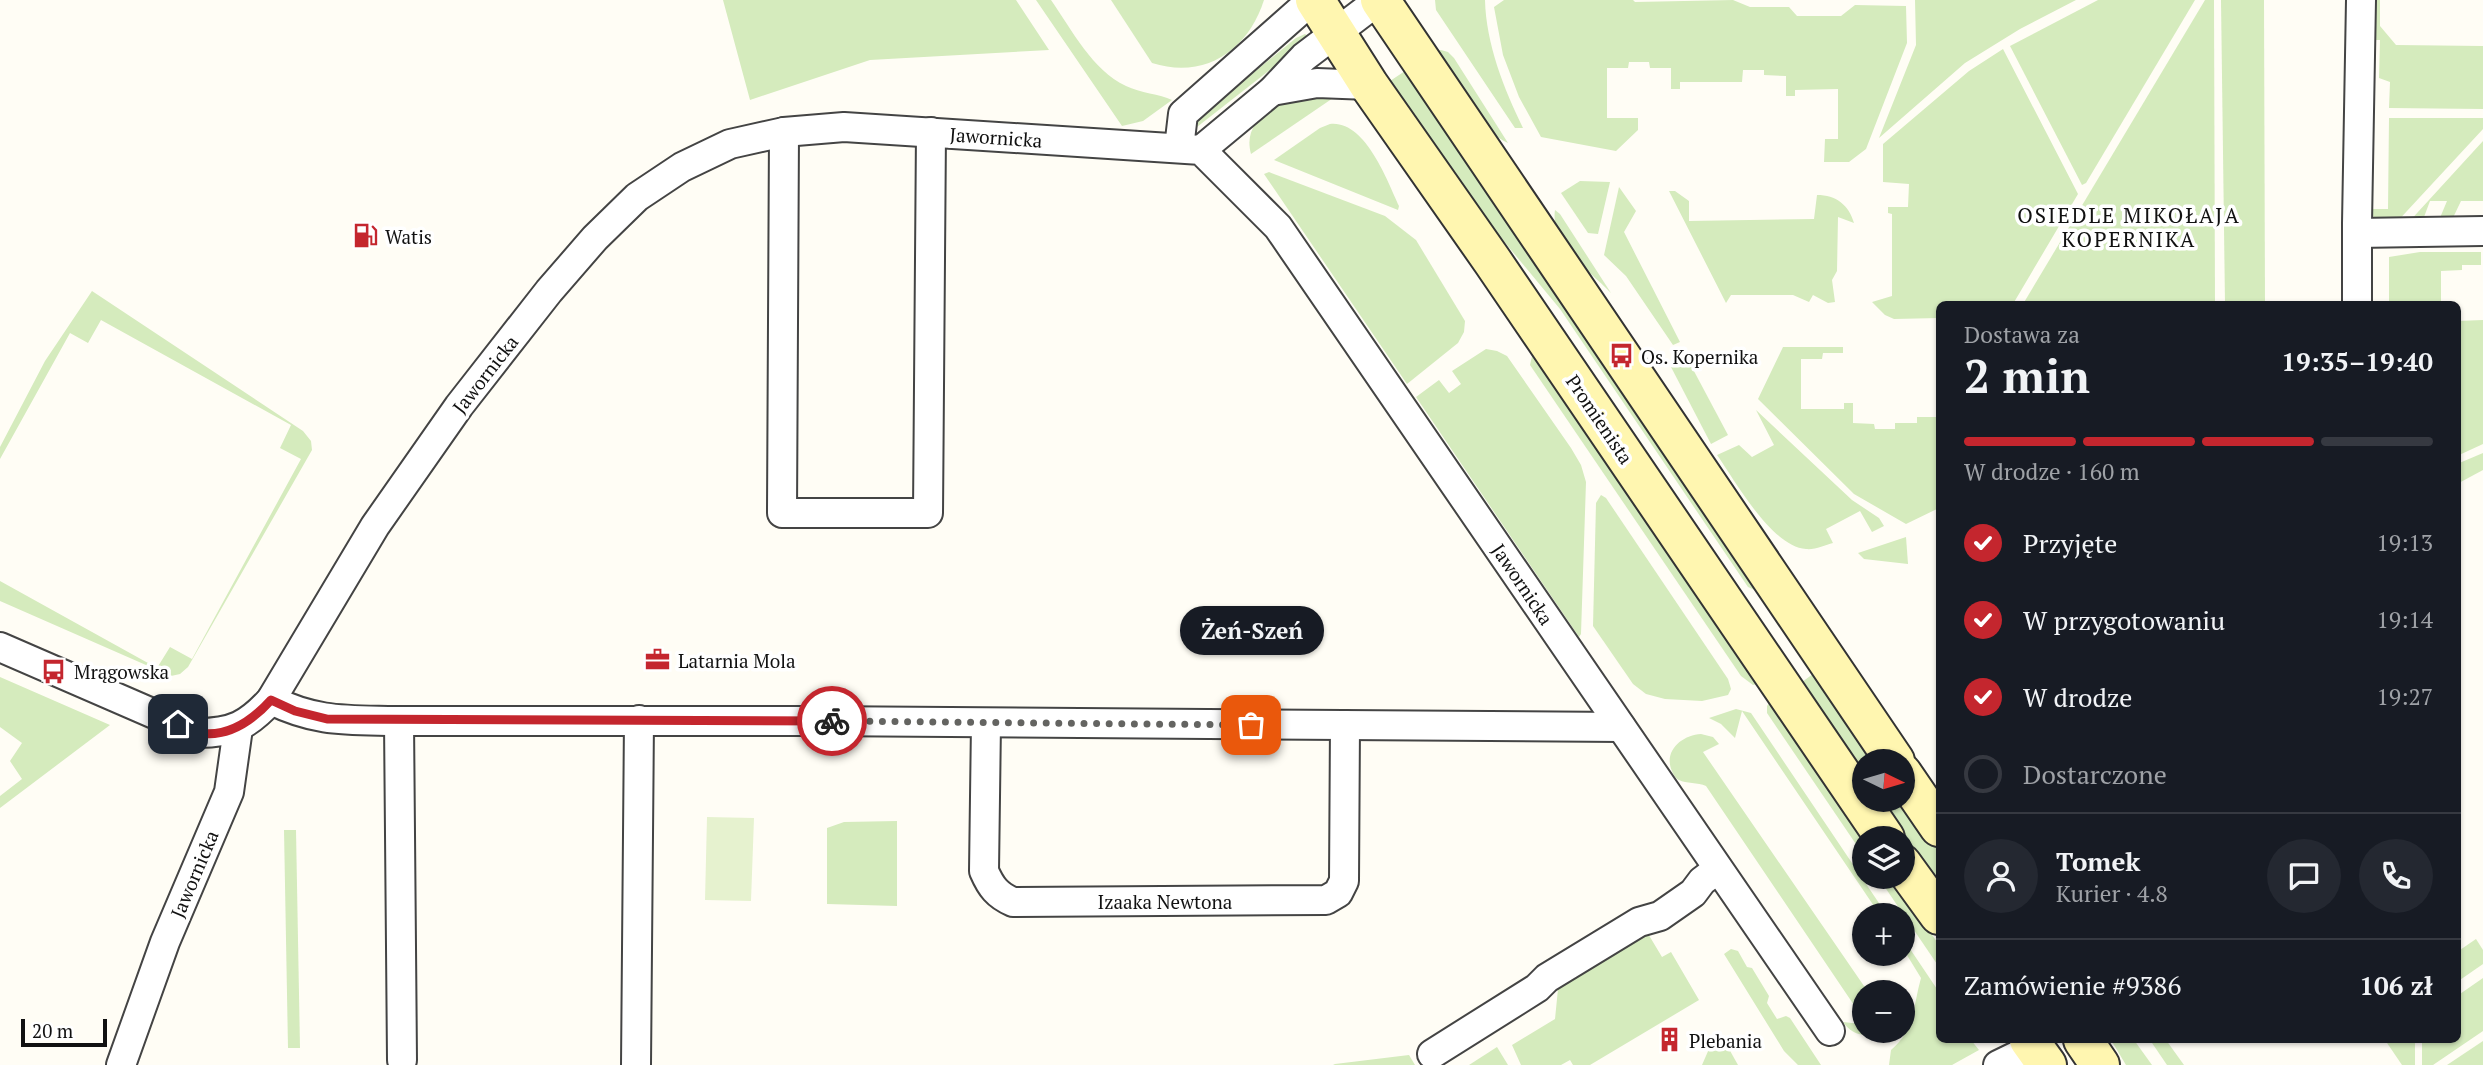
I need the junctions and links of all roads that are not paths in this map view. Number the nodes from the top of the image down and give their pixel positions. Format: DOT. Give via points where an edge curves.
graph roads {
  1 [pos="1314,0"];
  2 [pos="1379,0"];
  3 [pos="2361,0"];
  4 [pos="1337,32"];
  5 [pos="1369,85"];
  6 [pos="1272,91"];
  7 [pos="784,132"];
  8 [pos="931,132"];
  9 [pos="1190,149"];
  10 [pos="2483,232"];
  11 [pos="2357,233"];
  12 [pos="2357,301"];
  13 [pos="0,647"];
  14 [pos="271,700"];
  15 [pos="639,720"];
  16 [pos="399,721"];
  17 [pos="986,723"];
  18 [pos="1345,725"];
  19 [pos="1621,727"];
  20 [pos="238,728"];
  21 [pos="1887,749"];
  22 [pos="1915,792"];
  23 [pos="1936,823"];
  24 [pos="1877,826"];
  25 [pos="1718,869"];
  26 [pos="1915,882"];
  27 [pos="1936,911"];
  28 [pos="1830,1031"];
  29 [pos="2085,1043"];
  30 [pos="2037,1050"];
  31 [pos="1432,1054"];
  32 [pos="402,1060"];
  33 [pos="121,1065"];
  34 [pos="636,1065"];
  35 [pos="1998,1065"];
  36 [pos="2100,1065"];
  1 -- 4 [label="street, Promienista"];
  1 -- 9 [label="street" via="1183,114"];
  2 -- 4 [label="street"];
  2 -- 21 [label="street"];
  3 -- 11 [label="street"];
  4 -- 5 [label="street, Promienista"];
  4 -- 6 [label="street" via="1304,57"];
  5 -- 6 [label="street" via="1317,83"];
  5 -- 24 [label="street, Promienista"];
  6 -- 9 [label="street"];
  7 -- 8 [label="street, Jawornicka" via="844,127"];
  7 -- 8 [label="street" via="782,513 928,513"];
  7 -- 14 [label="street, Jawornicka" via="730,144 682,167 637,197 595,238 475,385 403,485"];
  8 -- 9 [label="street, Jawornicka"];
  9 -- 19 [label="street, Jawornicka" via="1278,227"];
  10 -- 11 [label="street"];
  11 -- 12 [label="street"];
  13 -- 20 [label="street" via="198,733"];
  14 -- 16 [label="street" via="327,719"];
  14 -- 20 [label="street, Jawornicka"];
  15 -- 16 [label="street"];
  15 -- 17 [label="street"];
  15 -- 34 [label="street"];
  16 -- 32 [label="street"];
  17 -- 18 [label="street"];
  17 -- 18 [label="street, Izaaka Newtona" via="984,871 1000,896 1013,902 1326,900 1338,893 1344,881"];
  18 -- 19 [label="street"];
  19 -- 25 [label="street, Jawornicka"];
  20 -- 33 [label="street, Jawornicka" via="229,792 165,942"];
  22 -- 23 [label="street"];
  25 -- 28 [label="street, Jawornicka"];
  25 -- 31 [label="street" via="1660,916 1639,922"];
  26 -- 27 [label="street"];
  29 -- 36 [label="street"];
  30 -- 35 [label="street"];
}
